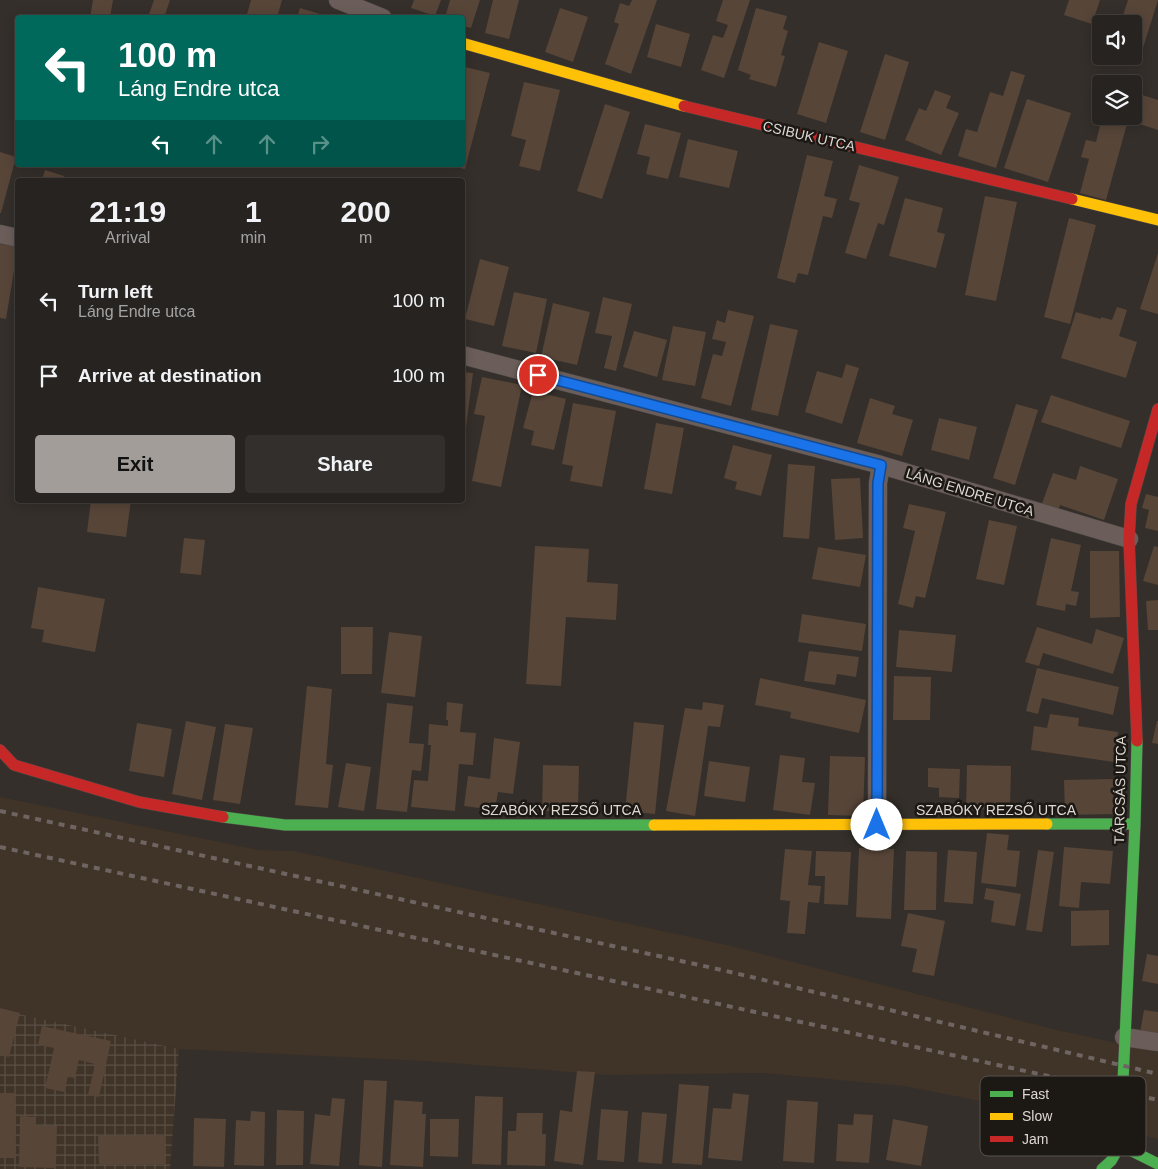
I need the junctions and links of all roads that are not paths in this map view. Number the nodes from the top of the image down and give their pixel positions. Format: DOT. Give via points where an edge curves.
graph roads {
  1 [pos="338,0"];
  2 [pos="376,15"];
  3 [pos="465,44"];
  4 [pos="1158,220"];
  5 [pos="0,234"];
  6 [pos="15,237"];
  7 [pos="465,356"];
  8 [pos="1158,409"];
  9 [pos="881,465"];
  10 [pos="1129,539"];
  11 [pos="0,750"];
  12 [pos="1137,754"];
  13 [pos="1151,758"];
  14 [pos="1135,824"];
  15 [pos="877,825"];
  16 [pos="1124,1037"];
  17 [pos="1158,1042"];
  18 [pos="1123,1076"];
  19 [pos="1114,1156"];
  20 [pos="1142,1156"];
  21 [pos="1158,1164"];
  22 [pos="1102,1169"];
  1 -- 2 [label="street"];
  3 -- 4 [label="street, CSIBUK UTCA" via="676,104"];
  5 -- 6 [label="street"];
  7 -- 9 [label="street, LÁNG ENDRE UTCA"];
  8 -- 10 [label="street, TÁRCSÁS UTCA" via="1131,504"];
  9 -- 10 [label="street, LÁNG ENDRE UTCA"];
  9 -- 15 [label="street" via="878,483"];
  10 -- 12 [label="street, TÁRCSÁS UTCA"];
  11 -- 15 [label="street, SZABÓKY REZSŐ UTCA" via="14,765 132,801 285,825"];
  12 -- 13 [label="street"];
  12 -- 14 [label="street, TÁRCSÁS UTCA"];
  14 -- 15 [label="street, SZABÓKY REZSŐ UTCA"];
  14 -- 16 [label="street, TÁRCSÁS UTCA"];
  16 -- 17 [label="street"];
  16 -- 18 [label="street, TÁRCSÁS UTCA"];
  19 -- 22 [label="street"];
  20 -- 21 [label="street"];
}
